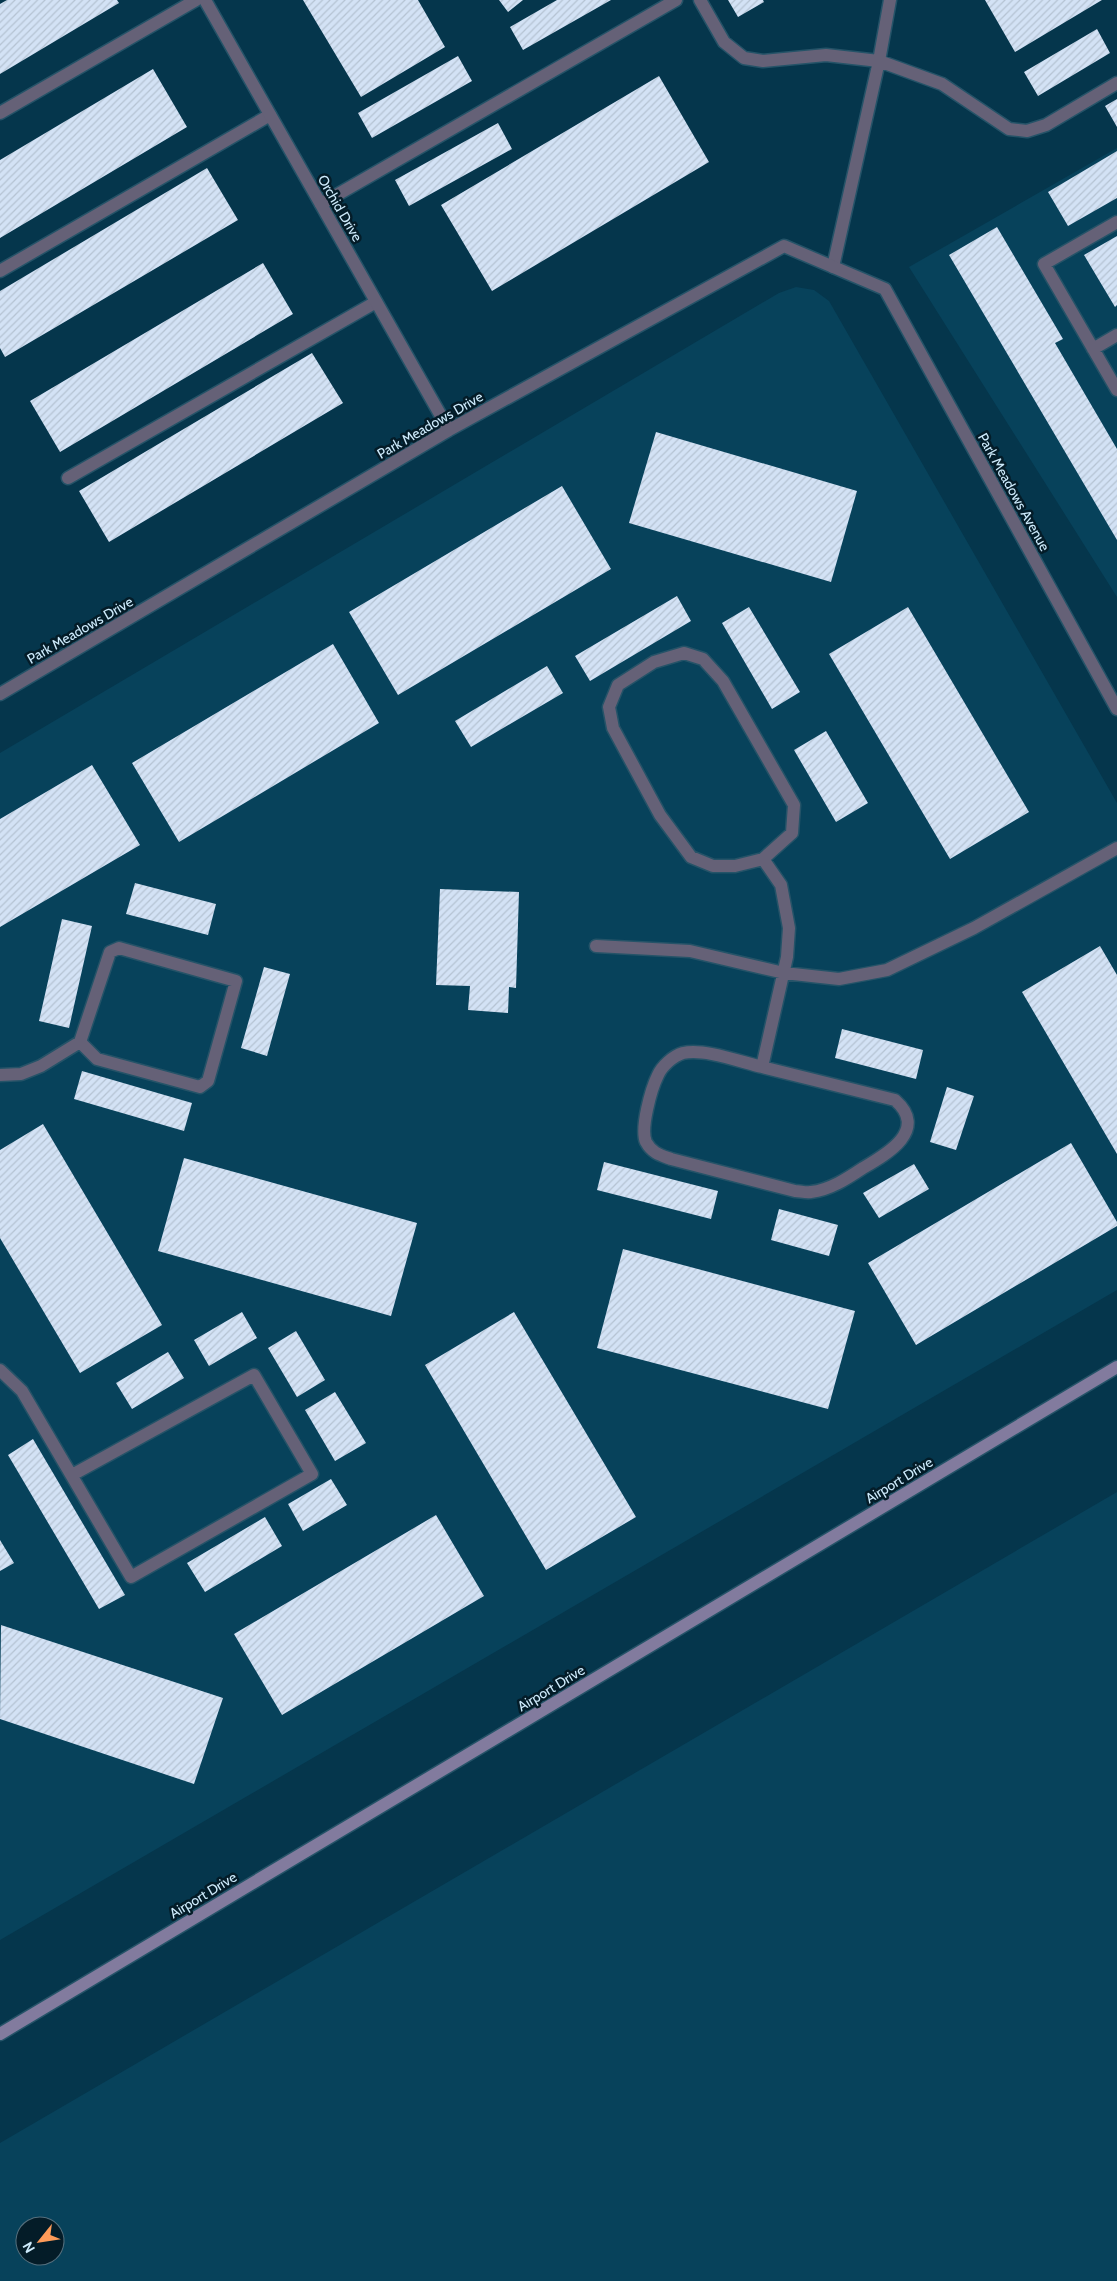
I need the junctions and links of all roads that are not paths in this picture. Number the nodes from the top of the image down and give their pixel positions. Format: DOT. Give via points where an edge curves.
graph roads {
  1 [pos="196,0"];
  2 [pos="205,0"];
  3 [pos="676,0"];
  4 [pos="700,0"];
  5 [pos="890,0"];
  6 [pos="879,61"];
  7 [pos="1117,83"];
  8 [pos="0,113"];
  9 [pos="270,115"];
  10 [pos="321,204"];
  11 [pos="1117,222"];
  12 [pos="833,267"];
  13 [pos="0,271"];
  14 [pos="885,289"];
  15 [pos="376,302"];
  16 [pos="1117,335"];
  17 [pos="1093,349"];
  18 [pos="1117,390"];
  19 [pos="449,430"];
  20 [pos="68,478"];
  21 [pos="0,694"];
  22 [pos="1117,709"];
  23 [pos="1117,848"];
  24 [pos="763,859"];
  25 [pos="596,946"];
  26 [pos="784,973"];
  27 [pos="80,1042"];
  28 [pos="762,1067"];
  29 [pos="0,1075"];
  30 [pos="1117,1367"];
  31 [pos="0,1370"];
  32 [pos="72,1475"];
  33 [pos="0,2034"];
  1 -- 8 [label="street"];
  2 -- 9 [label="street, Orchid Drive"];
  3 -- 10 [label="street"];
  4 -- 6 [label="street" via="724,42 744,58 763,61 826,55"];
  5 -- 6 [label="street"];
  6 -- 7 [label="street" via="942,84 1009,128 1027,131 1046,125"];
  6 -- 12 [label="street"];
  9 -- 10 [label="street, Orchid Drive"];
  9 -- 13 [label="street"];
  10 -- 15 [label="street, Orchid Drive"];
  11 -- 17 [label="street" via="1044,264"];
  12 -- 14 [label="street, Park Meadows Drive"];
  12 -- 19 [label="street, Park Meadows Drive" via="784,246"];
  14 -- 22 [label="street, Park Meadows Avenue"];
  15 -- 19 [label="street, Orchid Drive"];
  15 -- 20 [label="street"];
  16 -- 17 [label="street"];
  17 -- 18 [label="street"];
  19 -- 21 [label="street, Park Meadows Drive"];
  23 -- 26 [label="street" via="974,928 887,970 839,979"];
  24 -- 24 [label="street" via="735,866 713,866 691,857 660,815 613,728 609,707 618,685 654,662 684,653 703,659 723,681 794,805 792,833"];
  24 -- 26 [label="street" via="781,885 789,928"];
  25 -- 26 [label="street" via="690,951"];
  26 -- 28 [label="street"];
  27 -- 27 [label="street" via="110,952 120,948 236,982 208,1081 200,1087 97,1059"];
  27 -- 29 [label="street" via="41,1066 21,1074"];
  28 -- 28 [label="street" via="895,1100 908,1118 906,1130 899,1144 889,1153 835,1184 810,1192 671,1159 655,1154 645,1141 643,1128 658,1074 672,1059 697,1052"];
  30 -- 33 [label="main road, Airport Drive"];
  31 -- 32 [label="street" via="22,1391"];
  32 -- 32 [label="street" via="131,1577 312,1474 254,1375"];
}
